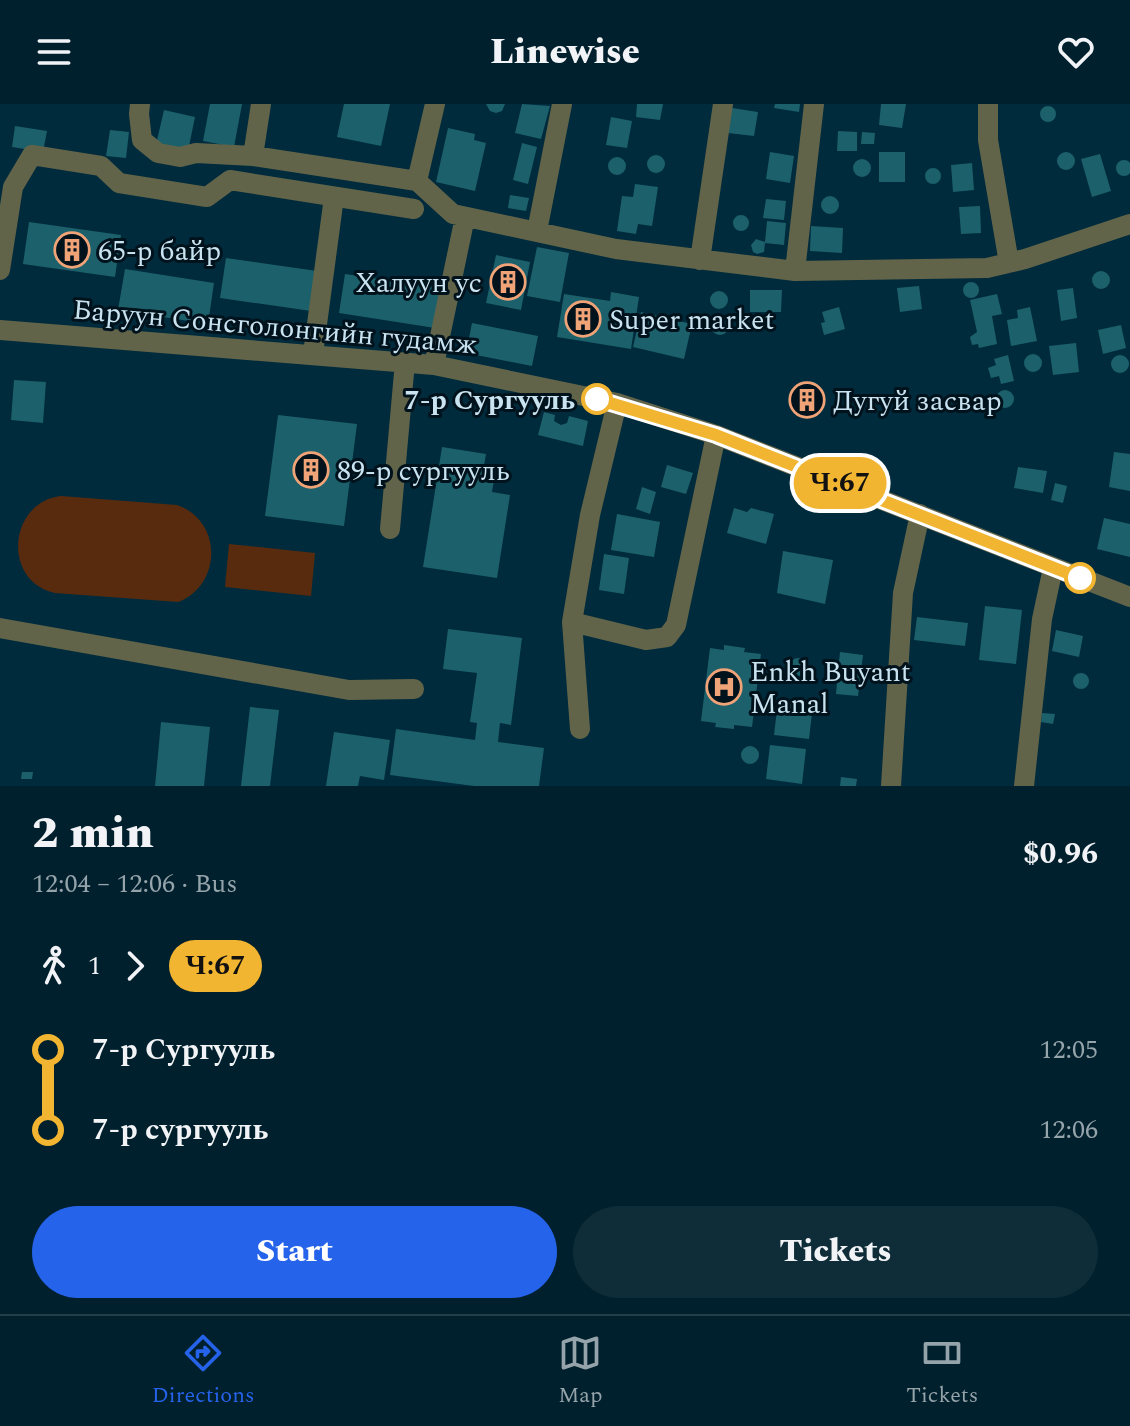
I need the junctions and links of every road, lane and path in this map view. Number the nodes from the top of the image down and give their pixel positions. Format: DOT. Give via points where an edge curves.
graph roads {
  1 [pos="140,104"];
  2 [pos="261,104"];
  3 [pos="435,104"];
  4 [pos="562,104"];
  5 [pos="723,104"];
  6 [pos="814,104"];
  7 [pos="988,104"];
  8 [pos="253,156"];
  9 [pos="417,181"];
  10 [pos="334,197"];
  11 [pos="414,209"];
  12 [pos="465,217"];
  13 [pos="1130,224"];
  14 [pos="537,231"];
  15 [pos="700,260"];
  16 [pos="1009,263"];
  17 [pos="0,270"];
  18 [pos="795,271"];
  19 [pos="0,330"];
  20 [pos="313,354"];
  21 [pos="405,362"];
  22 [pos="434,365"];
  23 [pos="617,403"];
  24 [pos="716,435"];
  25 [pos="920,514"];
  26 [pos="390,529"];
  27 [pos="1053,568"];
  28 [pos="1130,597"];
  29 [pos="572,622"];
  30 [pos="0,628"];
  31 [pos="414,689"];
  32 [pos="580,729"];
  33 [pos="891,786"];
  34 [pos="1024,786"];
  1 -- 8 [label="street" via="142,140 158,153"];
  2 -- 8 [label="street"];
  3 -- 9 [label="street"];
  4 -- 14 [label="street"];
  5 -- 15 [label="street"];
  6 -- 18 [label="street"];
  7 -- 16 [label="street" via="988,140"];
  8 -- 9 [label="street"];
  9 -- 12 [label="street" via="453,214"];
  10 -- 11 [label="street"];
  10 -- 17 [label="street" via="230,180 207,197 119,183 101,166 32,155 13,187"];
  10 -- 20 [label="street"];
  12 -- 14 [label="street"];
  12 -- 22 [label="street"];
  13 -- 16 [label="street"];
  14 -- 15 [label="street"];
  15 -- 18 [label="street"];
  16 -- 18 [label="street" via="987,268"];
  19 -- 20 [label="street, Баруун Сонсголонгийн гудамж"];
  20 -- 21 [label="street, Баруун Сонсголонгийн гудамж"];
  21 -- 22 [label="street, Баруун Сонсголонгийн гудамж"];
  21 -- 26 [label="street"];
  22 -- 23 [label="street, Баруун Сонсголонгийн гудамж"];
  23 -- 24 [label="street, Баруун Сонсголонгийн гудамж"];
  23 -- 29 [label="street"];
  24 -- 25 [label="street, Баруун Сонсголонгийн гудамж"];
  24 -- 29 [label="street" via="676,625 667,637 646,640"];
  25 -- 27 [label="street, Баруун Сонсголонгийн гудамж"];
  25 -- 33 [label="street" via="903,593"];
  27 -- 28 [label="street, Баруун Сонсголонгийн гудамж"];
  27 -- 34 [label="street" via="1042,619"];
  29 -- 32 [label="street"];
  30 -- 31 [label="street" via="349,690"];
}
